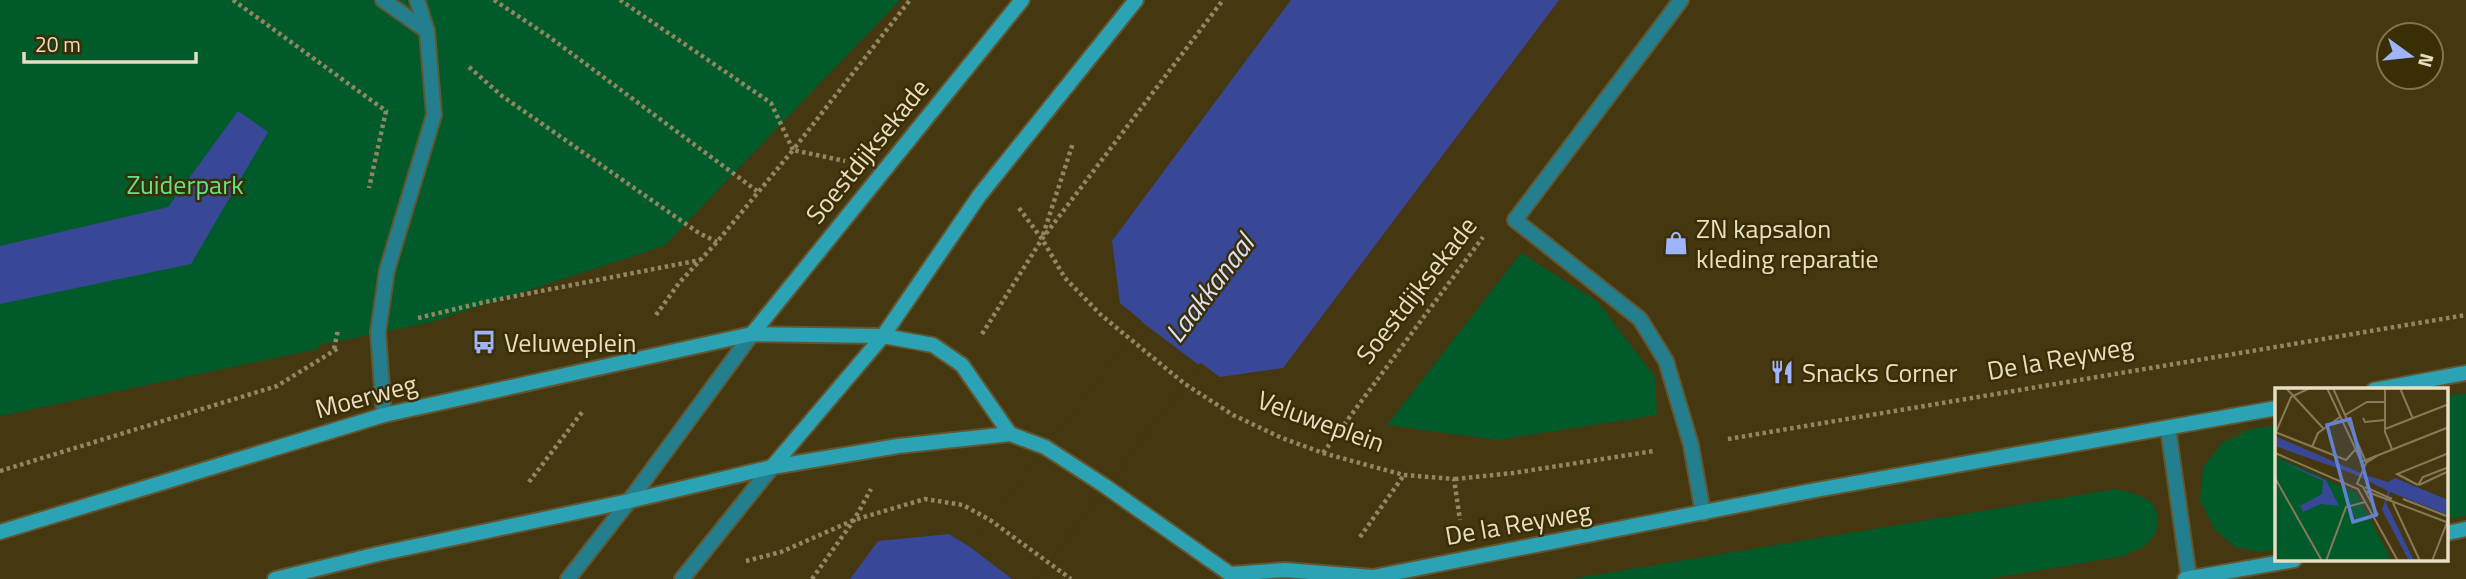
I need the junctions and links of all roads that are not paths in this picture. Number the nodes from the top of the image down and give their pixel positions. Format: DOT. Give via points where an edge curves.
graph roads {
  1 [pos="383,0"];
  2 [pos="417,0"];
  3 [pos="1022,0"];
  4 [pos="1136,0"];
  5 [pos="1681,0"];
  6 [pos="427,31"];
  7 [pos="752,334"];
  8 [pos="883,336"];
  9 [pos="2466,373"];
  10 [pos="2385,388"];
  11 [pos="2275,408"];
  12 [pos="384,415"];
  13 [pos="2168,428"];
  14 [pos="1010,434"];
  15 [pos="772,467"];
  16 [pos="629,501"];
  17 [pos="1703,513"];
  18 [pos="2466,530"];
  19 [pos="0,531"];
  20 [pos="2448,533"];
  21 [pos="2283,562"];
  22 [pos="1231,576"];
  23 [pos="683,577"];
  24 [pos="1373,578"];
  25 [pos="275,579"];
  26 [pos="568,579"];
  27 [pos="2187,579"];
  1 -- 6 [label="street"];
  2 -- 6 [label="street"];
  3 -- 7 [label="main road, Soestdijksekade"];
  4 -- 8 [label="main road" via="979,195"];
  5 -- 17 [label="street, Soestdijksekade" via="1515,220 1640,319 1666,361 1691,445"];
  6 -- 12 [label="street" via="434,115 387,270 378,332"];
  7 -- 8 [label="main road"];
  7 -- 12 [label="main road, Moerweg"];
  7 -- 16 [label="street"];
  8 -- 14 [label="main road" via="933,345 962,365"];
  8 -- 15 [label="main road"];
  9 -- 10 [label="main road"];
  11 -- 13 [label="main road, De la Reyweg"];
  12 -- 19 [label="main road, Moerweg"];
  13 -- 17 [label="main road, De la Reyweg"];
  13 -- 27 [label="street"];
  14 -- 15 [label="main road"];
  14 -- 22 [label="main road" via="1045,447"];
  15 -- 16 [label="main road"];
  15 -- 23 [label="street"];
  16 -- 25 [label="main road"];
  16 -- 26 [label="street"];
  17 -- 24 [label="main road, De la Reyweg"];
  18 -- 20 [label="main road"];
  21 -- 27 [label="main road"];
  22 -- 24 [label="main road" via="1286,570"];
}
